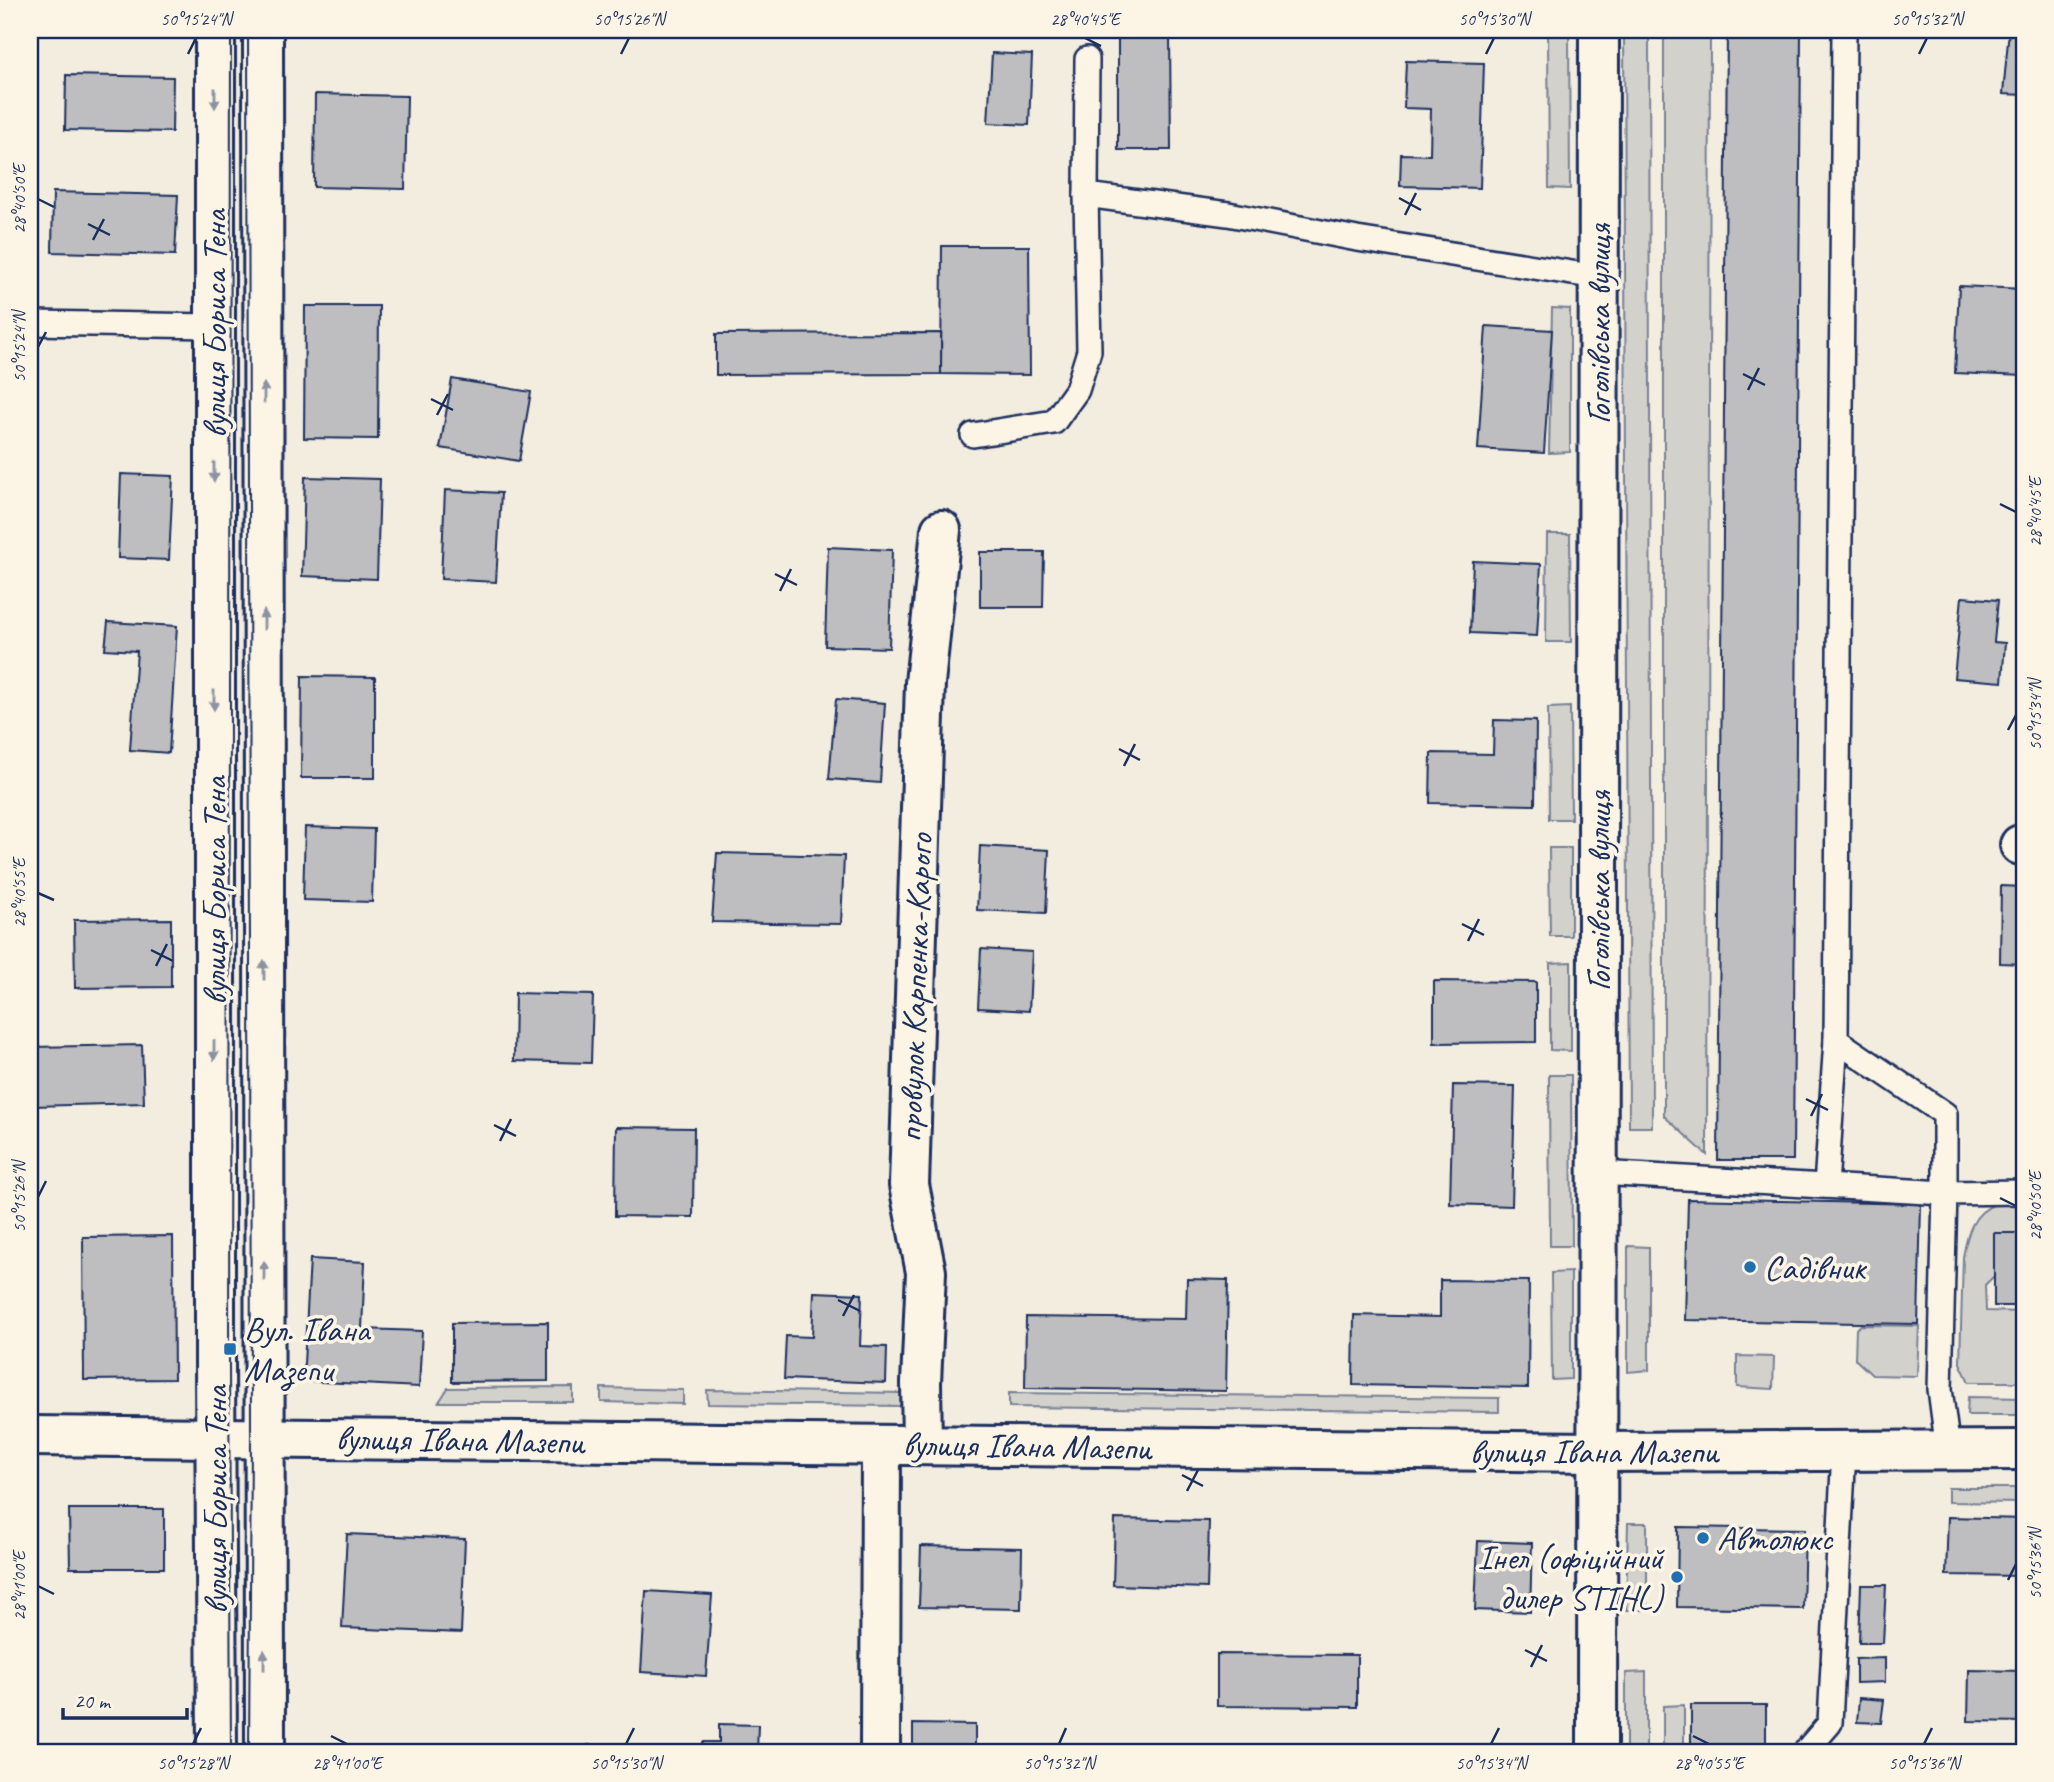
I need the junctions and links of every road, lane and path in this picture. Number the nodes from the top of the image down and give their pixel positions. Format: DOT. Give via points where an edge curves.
graph roads {
  1 [pos="215,30"];
  2 [pos="263,30"];
  3 [pos="1599,30"];
  4 [pos="1844,30"];
  5 [pos="1087,60"];
  6 [pos="1086,195"];
  7 [pos="1597,276"];
  8 [pos="30,323"];
  9 [pos="214,326"];
  10 [pos="973,435"];
  11 [pos="941,530"];
  12 [pos="1836,1040"];
  13 [pos="1599,1173"];
  14 [pos="1826,1186"];
  15 [pos="2024,1192"];
  16 [pos="1945,1193"];
  17 [pos="30,1436"];
  18 [pos="215,1437"];
  19 [pos="264,1438"];
  20 [pos="922,1444"];
  21 [pos="881,1445"];
  22 [pos="1844,1450"];
  23 [pos="1948,1450"];
  24 [pos="2024,1450"];
  25 [pos="1598,1452"];
  26 [pos="217,1752"];
  27 [pos="265,1752"];
  28 [pos="880,1752"];
  29 [pos="1597,1752"];
  30 [pos="1805,1752"];
  1 -- 9 [label="street, вулиця Бориса Тена, one-way"];
  19 -- 2 [label="street, вулиця Бориса Тена, one-way"];
  3 -- 7 [label="street, Гоголівська вулиця"];
  4 -- 12 [label="lane"];
  5 -- 6 [label="lane"];
  6 -- 7 [label="lane"];
  6 -- 10 [label="lane" via="1089,351 1077,390 1054,422"];
  7 -- 13 [label="street, Гоголівська вулиця"];
  8 -- 9 [label="lane"];
  9 -- 18 [label="street, вулиця Бориса Тена, one-way"];
  11 -- 20 [label="street, провулок Карпенка-Карого" via="925,683 909,1185 926,1272"];
  12 -- 14 [label="lane"];
  12 -- 16 [label="lane" via="1945,1114"];
  13 -- 14 [label="lane"];
  13 -- 25 [label="street, Гоголівська вулиця"];
  14 -- 16 [label="lane"];
  15 -- 16 [label="lane"];
  16 -- 23 [label="lane" via="1940,1389"];
  17 -- 18 [label="street, вулиця Івана Мазепи"];
  18 -- 19 [label="street, вулиця Івана Мазепи"];
  18 -- 26 [label="street, вулиця Бориса Тена"];
  19 -- 21 [label="street, вулиця Івана Мазепи"];
  27 -- 19 [label="street, вулиця Бориса Тена, one-way"];
  20 -- 21 [label="street, вулиця Івана Мазепи"];
  20 -- 25 [label="street, вулиця Івана Мазепи"];
  21 -- 28 [label="street"];
  22 -- 23 [label="street, вулиця Івана Мазепи"];
  22 -- 25 [label="street, вулиця Івана Мазепи"];
  22 -- 30 [label="lane" via="1829,1723"];
  23 -- 24 [label="street, вулиця Івана Мазепи"];
  25 -- 29 [label="street, Гоголівська вулиця"];
}
